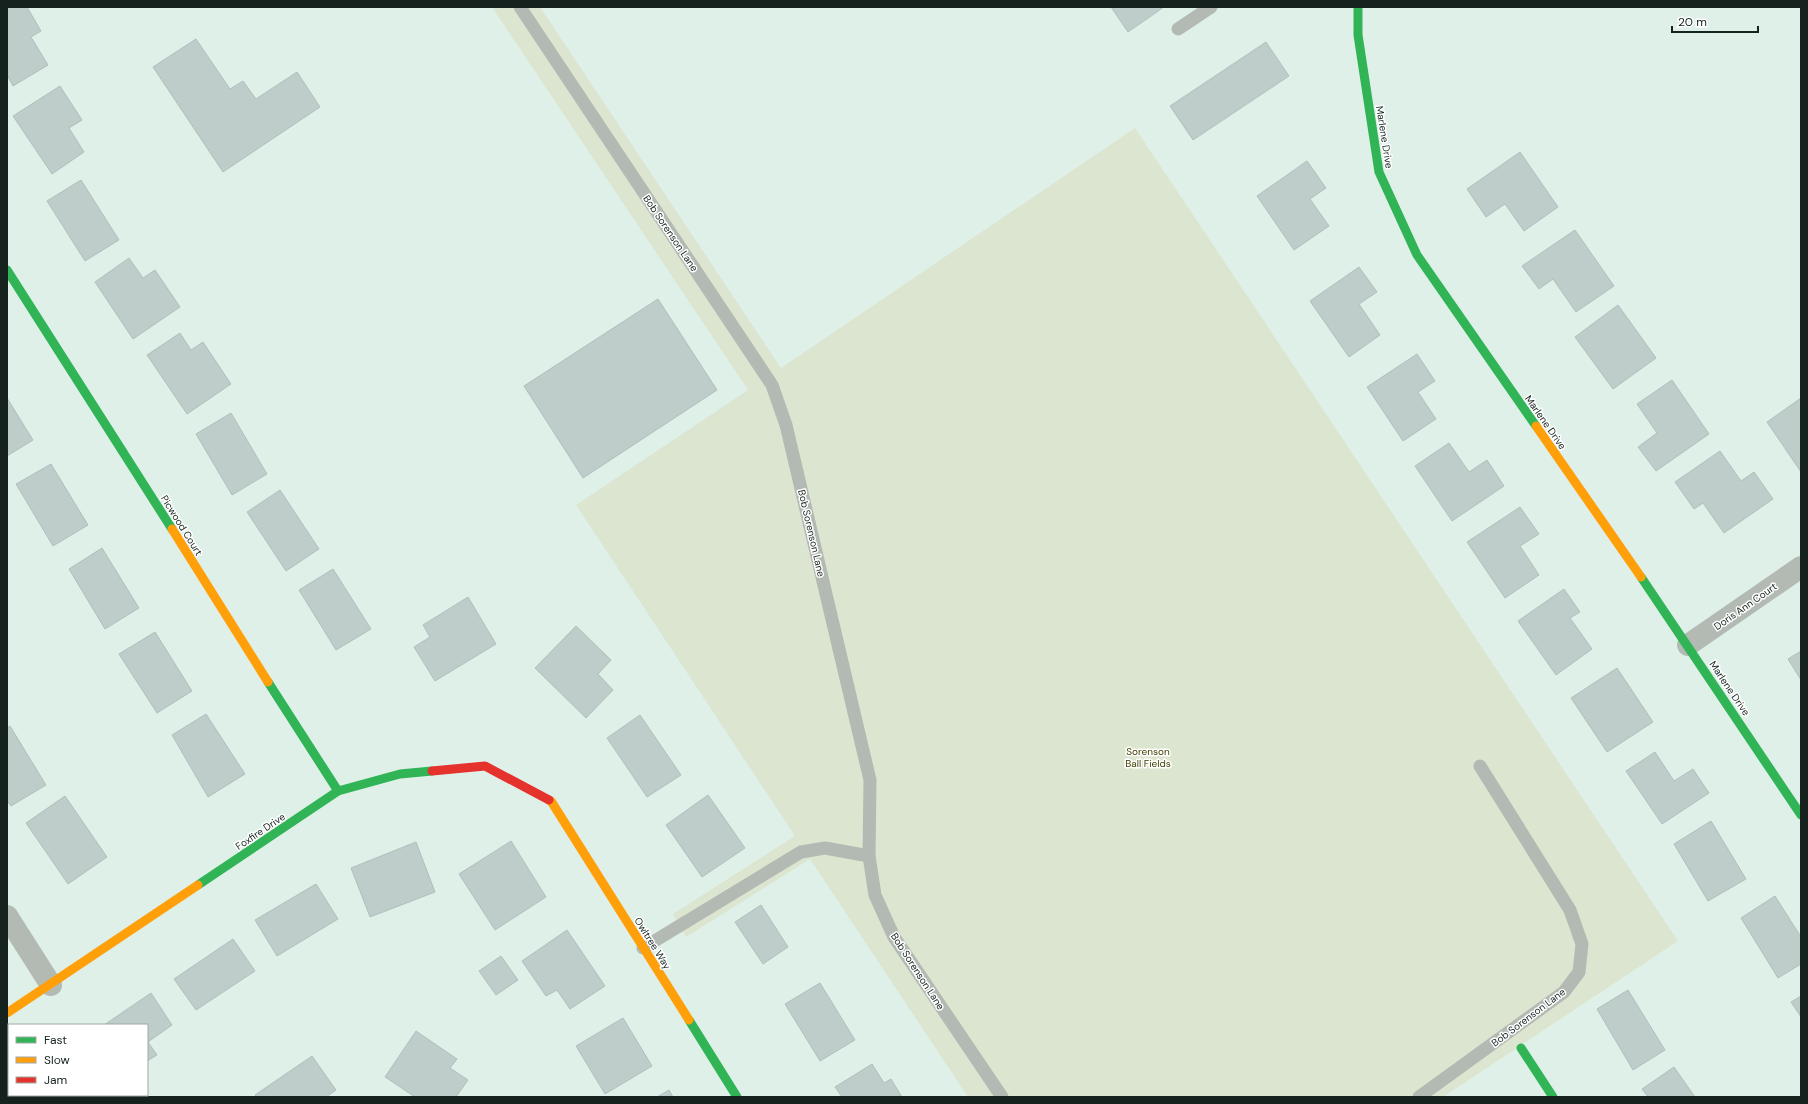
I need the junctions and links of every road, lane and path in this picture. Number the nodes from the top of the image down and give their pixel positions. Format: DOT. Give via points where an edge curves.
graph roads {
  1 [pos="520,7"];
  2 [pos="1211,7"];
  3 [pos="1358,7"];
  4 [pos="1178,29"];
  5 [pos="7,270"];
  6 [pos="1801,567"];
  7 [pos="1688,645"];
  8 [pos="1480,766"];
  9 [pos="338,791"];
  10 [pos="551,801"];
  11 [pos="1801,815"];
  12 [pos="869,856"];
  13 [pos="7,916"];
  14 [pos="643,948"];
  15 [pos="51,985"];
  16 [pos="7,1013"];
  17 [pos="1521,1048"];
  18 [pos="737,1097"];
  19 [pos="1002,1097"];
  20 [pos="1419,1097"];
  21 [pos="1553,1097"];
  1 -- 12 [label="lane, Bob Sorenson Lane" via="772,386 786,425 870,780"];
  2 -- 4 [label="lane"];
  3 -- 7 [label="street, Marlene Drive" via="1358,34 1379,172 1417,255"];
  5 -- 9 [label="street, Picwood Court"];
  6 -- 7 [label="street, Doris Ann Court"];
  7 -- 11 [label="street, Marlene Drive"];
  8 -- 20 [label="lane, Bob Sorenson Lane" via="1570,910 1582,944 1579,972 1564,992"];
  9 -- 10 [label="street, Foxfire Drive" via="400,774 485,766"];
  9 -- 15 [label="street, Foxfire Drive"];
  10 -- 14 [label="street, Owltree Way"];
  12 -- 14 [label="lane" via="825,848 801,852"];
  12 -- 19 [label="lane, Bob Sorenson Lane" via="875,895 894,937"];
  13 -- 15 [label="street"];
  14 -- 18 [label="street, Owltree Way"];
  15 -- 16 [label="street, Foxfire Drive"];
  17 -- 21 [label="street"];
}
